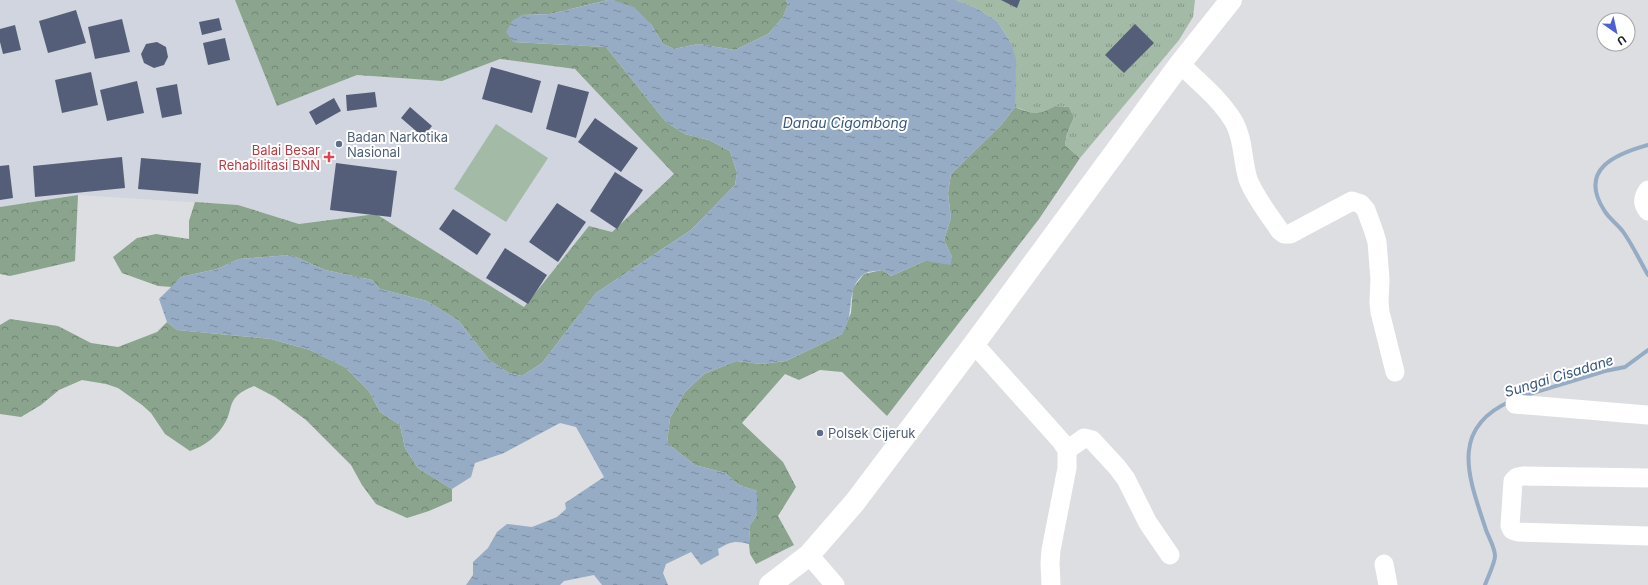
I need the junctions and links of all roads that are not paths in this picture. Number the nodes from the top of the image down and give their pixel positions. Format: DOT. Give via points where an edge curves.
graph roads {
  1 [pos="1230,0"];
  2 [pos="1180,64"];
  3 [pos="1648,190"];
  4 [pos="1648,211"];
  5 [pos="974,344"];
  6 [pos="1395,372"];
  7 [pos="1515,404"];
  8 [pos="1648,415"];
  9 [pos="1067,450"];
  10 [pos="1648,478"];
  11 [pos="1648,536"];
  12 [pos="810,555"];
  13 [pos="1170,555"];
  14 [pos="1384,564"];
  15 [pos="770,585"];
  16 [pos="835,585"];
  17 [pos="1051,585"];
  18 [pos="1388,585"];
  1 -- 2 [label="highway"];
  2 -- 5 [label="highway"];
  2 -- 6 [label="street" via="1223,106 1234,122 1240,135 1251,186 1280,231 1290,234 1352,201 1361,204 1366,210 1377,242 1380,307"];
  3 -- 4 [label="street" via="1644,198"];
  5 -- 9 [label="street"];
  5 -- 12 [label="highway" via="855,502"];
  7 -- 8 [label="street"];
  9 -- 13 [label="street" via="1084,438 1092,440 1126,479 1148,523"];
  9 -- 17 [label="street" via="1067,468 1050,563"];
  10 -- 11 [label="street" via="1517,477 1513,481 1510,526 1518,532"];
  12 -- 15 [label="highway"];
  12 -- 16 [label="street"];
  14 -- 18 [label="street"];
}
